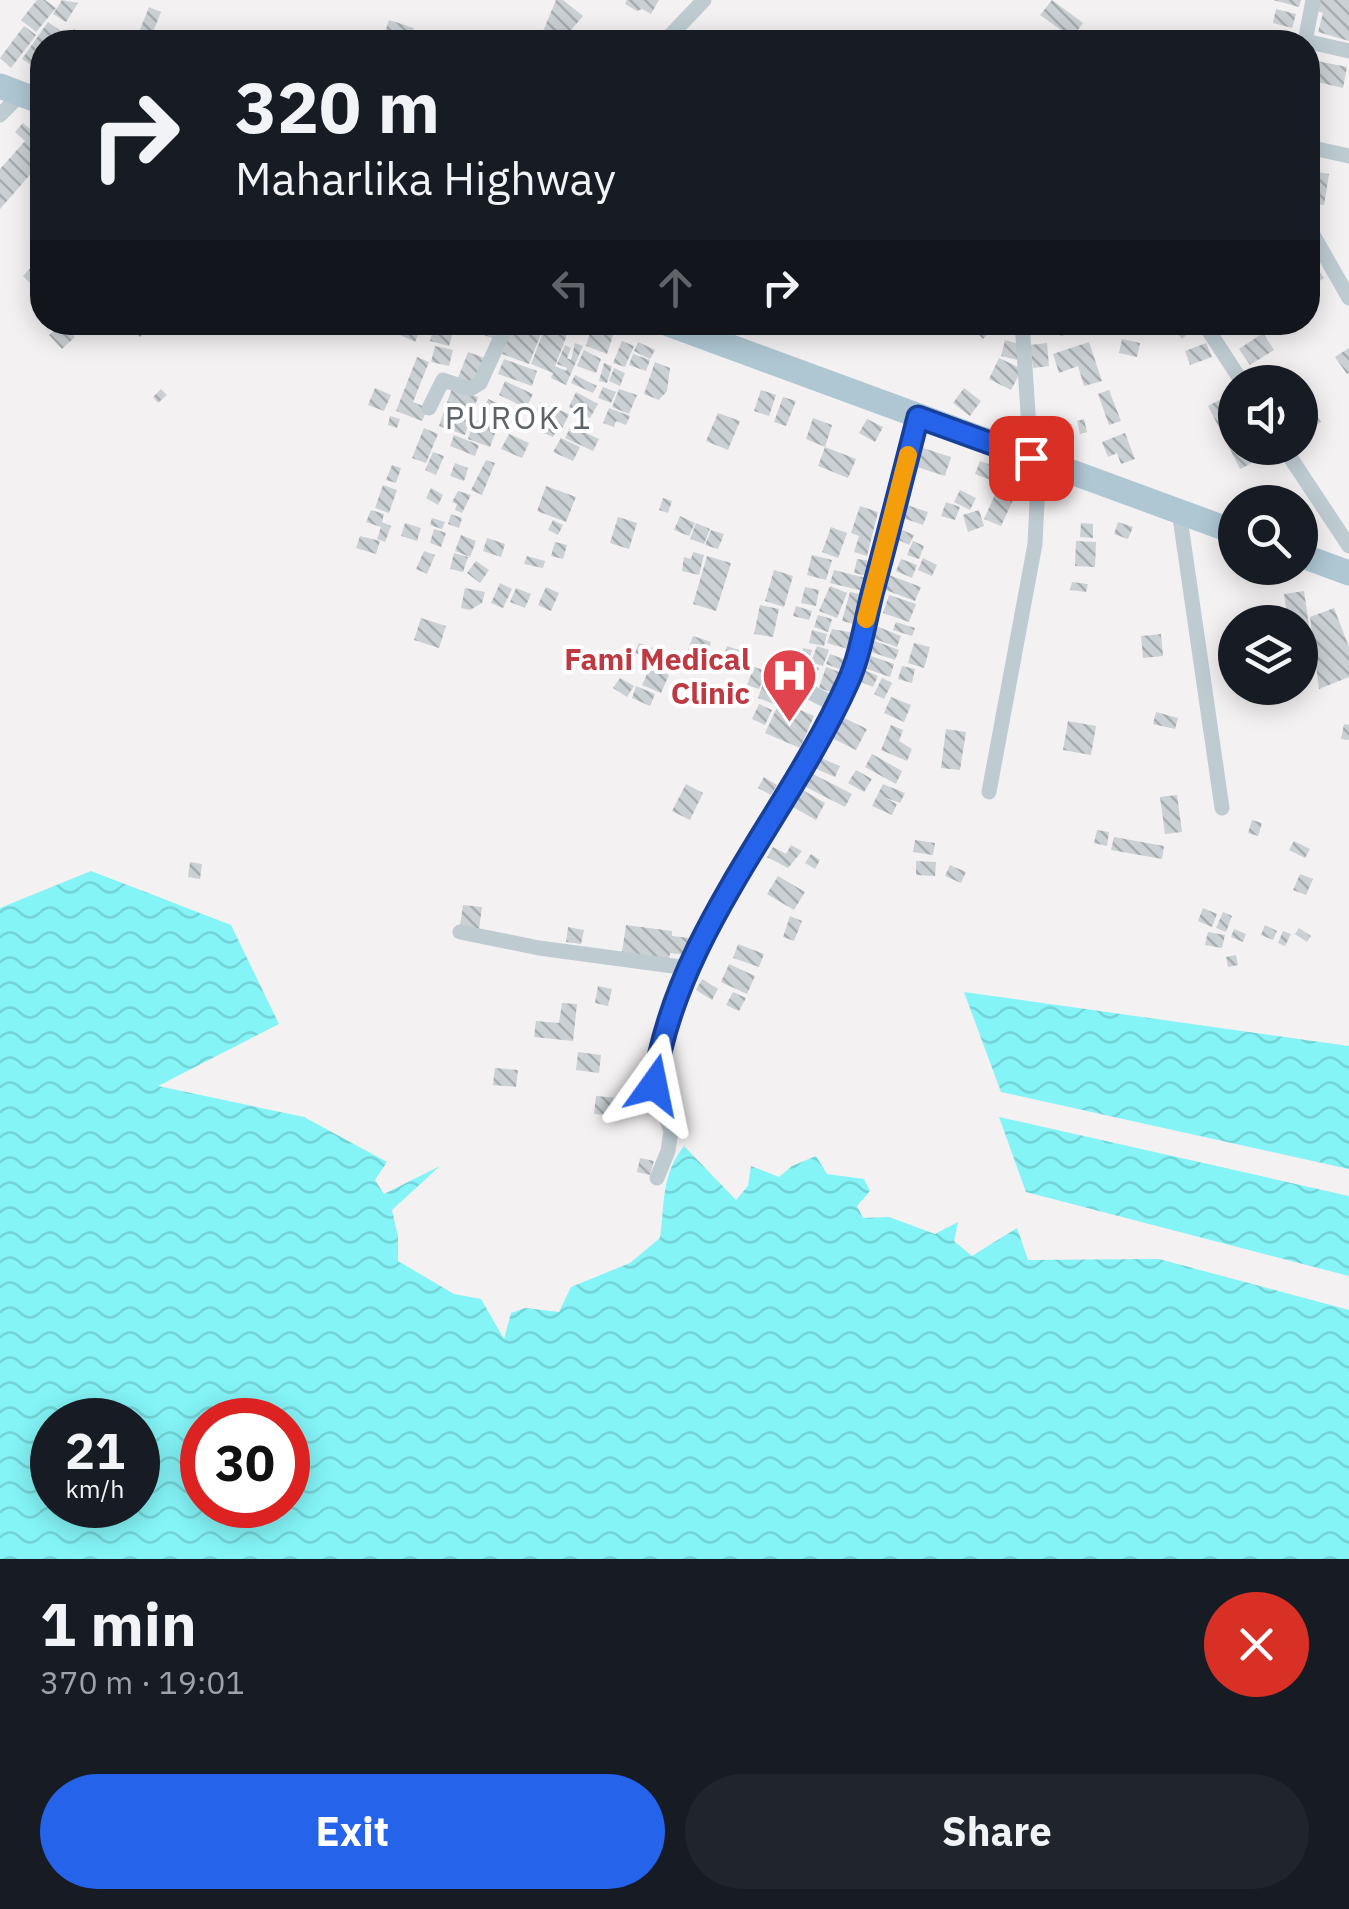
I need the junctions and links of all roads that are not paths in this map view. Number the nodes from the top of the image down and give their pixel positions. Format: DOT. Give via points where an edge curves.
graph roads {
  1 [pos="704,0"];
  2 [pos="1312,0"];
  3 [pos="675,30"];
  4 [pos="1307,30"];
  5 [pos="1320,45"];
  6 [pos="1349,51"];
  7 [pos="21,94"];
  8 [pos="0,115"];
  9 [pos="1320,150"];
  10 [pos="1349,156"];
  11 [pos="1320,243"];
  12 [pos="1341,272"];
  13 [pos="1349,298"];
  14 [pos="502,335"];
  15 [pos="698,335"];
  16 [pos="1023,335"];
  17 [pos="1211,335"];
  18 [pos="1231,365"];
  19 [pos="428,408"];
  20 [pos="918,417"];
  21 [pos="1035,459"];
  22 [pos="1295,465"];
  23 [pos="1178,511"];
  24 [pos="1218,526"];
  25 [pos="1349,546"];
  26 [pos="1318,562"];
  27 [pos="1349,573"];
  28 [pos="798,695"];
  29 [pos="836,706"];
  30 [pos="989,792"];
  31 [pos="1222,808"];
  32 [pos="460,932"];
  33 [pos="688,968"];
  34 [pos="657,1178"];
  1 -- 3 [label="street"];
  2 -- 4 [label="street"];
  5 -- 6 [label="street"];
  7 -- 8 [label="street"];
  9 -- 10 [label="street"];
  11 -- 12 [label="street"];
  12 -- 13 [label="street"];
  14 -- 19 [label="street" via="480,383 470,390 443,380"];
  15 -- 20 [label="main road"];
  16 -- 21 [label="street"];
  17 -- 18 [label="street"];
  20 -- 21 [label="main road"];
  20 -- 29 [label="street" via="850,679"];
  21 -- 23 [label="main road"];
  21 -- 30 [label="street" via="1035,544"];
  22 -- 25 [label="street"];
  23 -- 24 [label="main road"];
  23 -- 31 [label="street"];
  26 -- 27 [label="main road"];
  28 -- 29 [label="street" via="808,691"];
  29 -- 33 [label="street"];
  32 -- 33 [label="street"];
  33 -- 34 [label="street" via="657,1063 654,1085 671,1130"];
}
